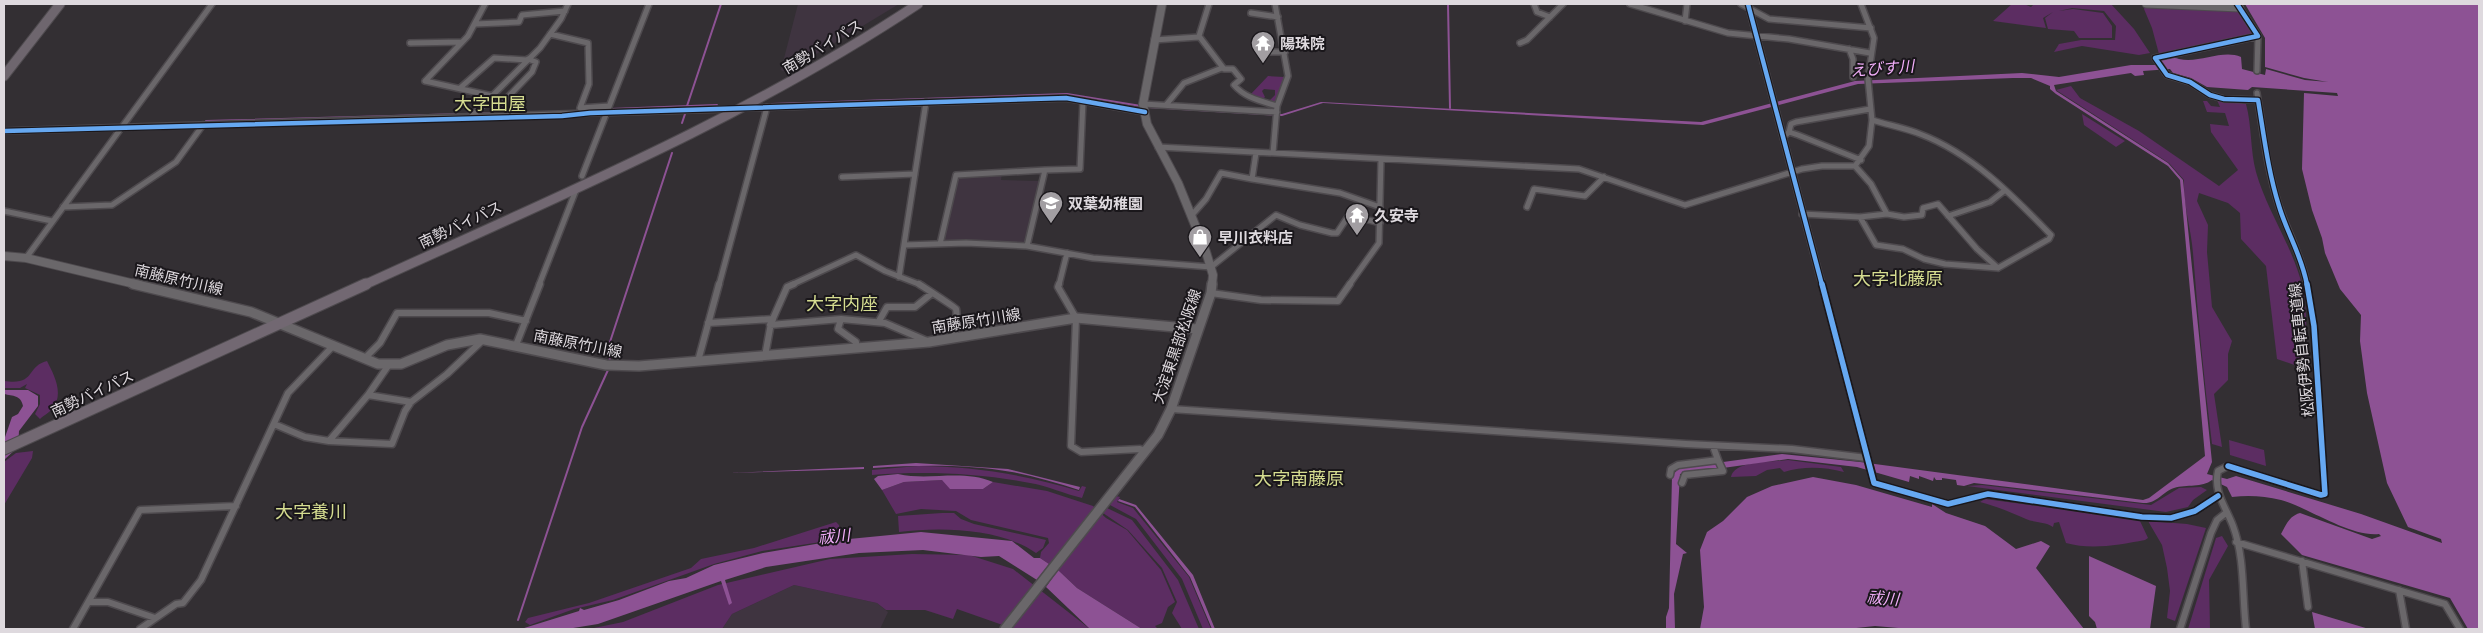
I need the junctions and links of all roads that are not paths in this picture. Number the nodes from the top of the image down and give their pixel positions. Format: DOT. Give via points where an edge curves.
graph roads {
  1 [pos="60,4"];
  2 [pos="212,4"];
  3 [pos="485,4"];
  4 [pos="568,4"];
  5 [pos="649,4"];
  6 [pos="907,4"];
  7 [pos="918,4"];
  8 [pos="1162,4"];
  9 [pos="1209,4"];
  10 [pos="1275,4"];
  11 [pos="1534,4"];
  12 [pos="1562,4"];
  13 [pos="1630,4"];
  14 [pos="1687,4"];
  15 [pos="1741,4"];
  16 [pos="1861,4"];
  17 [pos="2146,4"];
  18 [pos="1748,5"];
  19 [pos="2239,6"];
  20 [pos="565,10"];
  21 [pos="1251,13"];
  22 [pos="1278,17"];
  23 [pos="1550,17"];
  24 [pos="1684,21"];
  25 [pos="475,24"];
  26 [pos="1871,28"];
  27 [pos="550,34"];
  28 [pos="1757,36"];
  29 [pos="2258,36"];
  30 [pos="1199,37"];
  31 [pos="1154,40"];
  32 [pos="462,42"];
  33 [pos="410,43"];
  34 [pos="1520,43"];
  35 [pos="1849,49"];
  36 [pos="1267,52"];
  37 [pos="1285,52"];
  38 [pos="1870,53"];
  39 [pos="527,60"];
  40 [pos="1222,68"];
  41 [pos="2256,71"];
  42 [pos="4,76"];
  43 [pos="1853,77"];
  44 [pos="460,88"];
  45 [pos="2257,93"];
  46 [pos="490,95"];
  47 [pos="2258,100"];
  48 [pos="1083,101"];
  49 [pos="926,102"];
  50 [pos="1166,105"];
  51 [pos="1277,106"];
  52 [pos="767,107"];
  53 [pos="748,108"];
  54 [pos="1144,108"];
  55 [pos="608,109"];
  56 [pos="725,109"];
  57 [pos="1870,109"];
  58 [pos="1277,114"];
  59 [pos="472,115"];
  60 [pos="1872,120"];
  61 [pos="203,125"];
  62 [pos="121,128"];
  63 [pos="4,131"];
  64 [pos="1789,132"];
  65 [pos="1783,136"];
  66 [pos="1158,148"];
  67 [pos="1256,153"];
  68 [pos="1273,153"];
  69 [pos="1381,160"];
  70 [pos="1861,160"];
  71 [pos="1855,166"];
  72 [pos="1044,170"];
  73 [pos="1792,172"];
  74 [pos="915,174"];
  75 [pos="582,176"];
  76 [pos="842,177"];
  77 [pos="1604,177"];
  78 [pos="1252,179"];
  79 [pos="576,190"];
  80 [pos="2004,191"];
  81 [pos="63,207"];
  82 [pos="1380,207"];
  83 [pos="1527,207"];
  84 [pos="4,211"];
  85 [pos="1802,214"];
  86 [pos="1887,214"];
  87 [pos="1191,216"];
  88 [pos="1948,216"];
  89 [pos="1860,217"];
  90 [pos="52,222"];
  91 [pos="1380,222"];
  92 [pos="940,244"];
  93 [pos="904,245"];
  94 [pos="1027,246"];
  95 [pos="1067,253"];
  96 [pos="4,256"];
  97 [pos="26,258"];
  98 [pos="1211,267"];
  99 [pos="1998,268"];
  100 [pos="899,277"];
  101 [pos="1211,293"];
  102 [pos="931,294"];
  103 [pos="1076,318"];
  104 [pos="841,319"];
  105 [pos="526,321"];
  106 [pos="879,321"];
  107 [pos="276,322"];
  108 [pos="771,322"];
  109 [pos="708,323"];
  110 [pos="1197,329"];
  111 [pos="954,338"];
  112 [pos="484,339"];
  113 [pos="929,342"];
  114 [pos="516,345"];
  115 [pos="333,346"];
  116 [pos="856,348"];
  117 [pos="765,356"];
  118 [pos="364,359"];
  119 [pos="698,361"];
  120 [pos="388,366"];
  121 [pos="368,395"];
  122 [pos="411,402"];
  123 [pos="1171,409"];
  124 [pos="62,419"];
  125 [pos="274,424"];
  126 [pos="329,441"];
  127 [pos="4,443"];
  128 [pos="1712,446"];
  129 [pos="4,449"];
  130 [pos="1146,451"];
  131 [pos="1867,458"];
  132 [pos="1719,463"];
  133 [pos="1670,475"];
  134 [pos="1682,483"];
  135 [pos="2218,496"];
  136 [pos="236,506"];
  137 [pos="1102,506"];
  138 [pos="2227,512"];
  139 [pos="2236,542"];
  140 [pos="2302,561"];
  141 [pos="2399,590"];
  142 [pos="89,602"];
  143 [pos="2308,607"];
  144 [pos="155,618"];
  145 [pos="1006,628"];
  146 [pos="73,629"];
  147 [pos="140,629"];
  148 [pos="2180,629"];
  149 [pos="2246,629"];
  150 [pos="2406,629"];
  151 [pos="2460,629"];
  1 -- 42 [label="main road"];
  2 -- 62 [label="street"];
  3 -- 25 [label="street"];
  4 -- 20 [label="street"];
  5 -- 55 [label="street"];
  6 -- 107 [label="highway, 南勢バイパス" via="822,59 724,112"];
  7 -- 107 [label="highway, 南勢バイパス" via="799,77 710,124"];
  8 -- 31 [label="main road, 大淀東黒部松阪線"];
  9 -- 30 [label="street"];
  10 -- 22 [label="street"];
  11 -- 23 [label="street" via="1537,12"];
  12 -- 23 [label="street"];
  13 -- 24 [label="street"];
  14 -- 24 [label="street"];
  15 -- 18 [label="street"];
  16 -- 26 [label="street"];
  17 -- 19 [label="street"];
  18 -- 26 [label="street" via="1769,20"];
  18 -- 28 [label="street"];
  19 -- 29 [label="street"];
  20 -- 25 [label="street" via="522,15 519,22"];
  20 -- 27 [label="street"];
  21 -- 22 [label="street"];
  22 -- 37 [label="street"];
  23 -- 34 [label="street"];
  24 -- 28 [label="street" via="1728,33"];
  25 -- 32 [label="street"];
  26 -- 38 [label="street" via="1874,43"];
  27 -- 39 [label="street"];
  27 -- 55 [label="street" via="588,43 589,84 580,108"];
  28 -- 35 [label="street"];
  28 -- 65 [label="street"];
  29 -- 41 [label="street"];
  29 -- 47 [label="street" via="2155,58 2166,73 2218,98"];
  30 -- 31 [label="street"];
  30 -- 40 [label="street"];
  31 -- 54 [label="main road, 大淀東黒部松阪線"];
  32 -- 33 [label="street"];
  32 -- 44 [label="street" via="425,81"];
  35 -- 38 [label="street"];
  35 -- 43 [label="street" via="1853,59"];
  36 -- 37 [label="street"];
  37 -- 51 [label="street" via="1288,79"];
  38 -- 57 [label="street"];
  39 -- 44 [label="street" via="494,58"];
  39 -- 46 [label="street"];
  39 -- 46 [label="street" via="536,62 532,72 512,96 506,99"];
  40 -- 50 [label="street" via="1184,83"];
  40 -- 51 [label="street" via="1233,69 1241,79 1234,86 1238,90"];
  44 -- 46 [label="street"];
  45 -- 47 [label="street"];
  46 -- 59 [label="street"];
  47 -- 135 [label="street, 松阪伊勢自転車道線" via="2269,171 2279,207 2304,266 2314,326 2325,494 2321,496 2228,466 2222,467 2216,476"];
  48 -- 49 [label="street" via="1066,98"];
  48 -- 54 [label="street"];
  48 -- 72 [label="street" via="1080,169"];
  49 -- 52 [label="street"];
  49 -- 74 [label="street"];
  50 -- 54 [label="street"];
  50 -- 58 [label="street"];
  51 -- 58 [label="street"];
  52 -- 53 [label="street"];
  52 -- 109 [label="street"];
  54 -- 66 [label="main road, 大淀東黒部松阪線"];
  55 -- 56 [label="street"];
  55 -- 59 [label="street" via="562,116"];
  55 -- 75 [label="street"];
  57 -- 60 [label="street"];
  57 -- 64 [label="street" via="1796,122 1791,124"];
  58 -- 68 [label="street"];
  59 -- 61 [label="street"];
  60 -- 70 [label="street" via="1869,146"];
  60 -- 80 [label="street" via="1909,130 1947,146"];
  61 -- 62 [label="street"];
  61 -- 81 [label="street" via="176,162 112,205"];
  62 -- 63 [label="street"];
  62 -- 81 [label="street"];
  64 -- 65 [label="street"];
  64 -- 70 [label="street"];
  65 -- 73 [label="street"];
  66 -- 67 [label="street"];
  66 -- 87 [label="main road, 大淀東黒部松阪線" via="1178,183"];
  67 -- 68 [label="street"];
  67 -- 78 [label="street"];
  68 -- 69 [label="street"];
  69 -- 77 [label="street" via="1577,169"];
  69 -- 82 [label="street"];
  70 -- 71 [label="street"];
  71 -- 73 [label="street" via="1822,166"];
  71 -- 86 [label="street" via="1871,184"];
  72 -- 92 [label="street" via="956,175"];
  72 -- 94 [label="street"];
  73 -- 77 [label="street" via="1685,205"];
  73 -- 85 [label="street"];
  74 -- 76 [label="street"];
  74 -- 93 [label="street"];
  77 -- 83 [label="street" via="1585,196 1534,189"];
  78 -- 82 [label="street" via="1324,190"];
  78 -- 87 [label="street" via="1221,173 1206,199"];
  79 -- 105 [label="street"];
  80 -- 88 [label="street" via="1990,202"];
  80 -- 99 [label="street" via="2051,235"];
  81 -- 90 [label="street"];
  82 -- 91 [label="street"];
  84 -- 90 [label="street"];
  85 -- 89 [label="street"];
  85 -- 131 [label="street"];
  86 -- 88 [label="street" via="1904,217 1922,215 1923,208 1938,204"];
  86 -- 89 [label="street"];
  87 -- 98 [label="main road, 大淀東黒部松阪線"];
  88 -- 99 [label="street"];
  89 -- 99 [label="street" via="1876,245 1903,249 1945,264"];
  90 -- 97 [label="street"];
  91 -- 98 [label="street" via="1349,215 1337,232 1332,233 1276,215"];
  91 -- 101 [label="street" via="1379,243 1338,301 1261,300"];
  92 -- 93 [label="street"];
  92 -- 94 [label="street"];
  93 -- 100 [label="street"];
  94 -- 95 [label="street"];
  95 -- 98 [label="street"];
  95 -- 103 [label="street" via="1058,287"];
  96 -- 97 [label="main road, 南藤原竹川線"];
  97 -- 107 [label="main road, 南藤原竹川線" via="206,299"];
  98 -- 101 [label="main road, 大淀東黒部松阪線"];
  100 -- 102 [label="street" via="920,284"];
  100 -- 108 [label="street" via="860,256 853,256 787,286"];
  101 -- 110 [label="main road, 大淀東黒部松阪線"];
  102 -- 106 [label="street" via="915,307 887,307"];
  102 -- 111 [label="street" via="956,310"];
  103 -- 110 [label="main road, 南藤原竹川線"];
  103 -- 111 [label="main road, 南藤原竹川線"];
  103 -- 130 [label="street" via="1072,446 1081,452"];
  104 -- 106 [label="street"];
  104 -- 108 [label="street"];
  104 -- 116 [label="street" via="838,329 856,342"];
  105 -- 114 [label="street"];
  105 -- 118 [label="street" via="489,313 397,313 380,343"];
  106 -- 113 [label="street"];
  107 -- 115 [label="main road, 南藤原竹川線"];
  107 -- 124 [label="highway, 南勢バイパス"];
  108 -- 109 [label="street"];
  108 -- 117 [label="street"];
  109 -- 119 [label="street"];
  110 -- 123 [label="main road, 大淀東黒部松阪線"];
  111 -- 113 [label="main road, 南藤原竹川線"];
  112 -- 114 [label="main road, 南藤原竹川線"];
  112 -- 120 [label="main road, 南藤原竹川線" via="453,343 415,360"];
  112 -- 122 [label="street"];
  113 -- 116 [label="main road, 南藤原竹川線"];
  114 -- 119 [label="main road, 南藤原竹川線" via="609,365"];
  115 -- 118 [label="main road, 南藤原竹川線"];
  115 -- 125 [label="street" via="292,387"];
  116 -- 117 [label="main road, 南藤原竹川線"];
  117 -- 119 [label="main road, 南藤原竹川線"];
  118 -- 120 [label="main road, 南藤原竹川線"];
  120 -- 121 [label="street"];
  121 -- 122 [label="street"];
  121 -- 126 [label="street"];
  122 -- 126 [label="street" via="392,444"];
  123 -- 128 [label="street"];
  123 -- 130 [label="main road, 大淀東黒部松阪線" via="1162,430"];
  124 -- 127 [label="highway, 南勢バイパス"];
  124 -- 129 [label="highway, 南勢バイパス"];
  125 -- 126 [label="street" via="305,438"];
  125 -- 136 [label="street"];
  128 -- 131 [label="street" via="1792,449"];
  128 -- 132 [label="street"];
  130 -- 137 [label="main road, 大淀東黒部松阪線"];
  131 -- 135 [label="street" via="1874,484 1948,504 1988,494 2142,517 2171,518 2195,512"];
  132 -- 133 [label="street" via="1678,465 1671,468"];
  132 -- 134 [label="street" via="1723,471 1686,475"];
  135 -- 138 [label="street"];
  136 -- 142 [label="street" via="140,510"];
  136 -- 144 [label="street" via="195,588 183,603"];
  137 -- 145 [label="main road, 大淀東黒部松阪線"];
  138 -- 139 [label="street"];
  138 -- 148 [label="street" via="2217,520 2211,533"];
  139 -- 140 [label="street"];
  139 -- 149 [label="street"];
  140 -- 141 [label="street"];
  140 -- 143 [label="street"];
  141 -- 150 [label="street"];
  141 -- 151 [label="street" via="2445,604"];
  142 -- 144 [label="street" via="108,602"];
  142 -- 146 [label="street"];
  144 -- 147 [label="street"];
}
